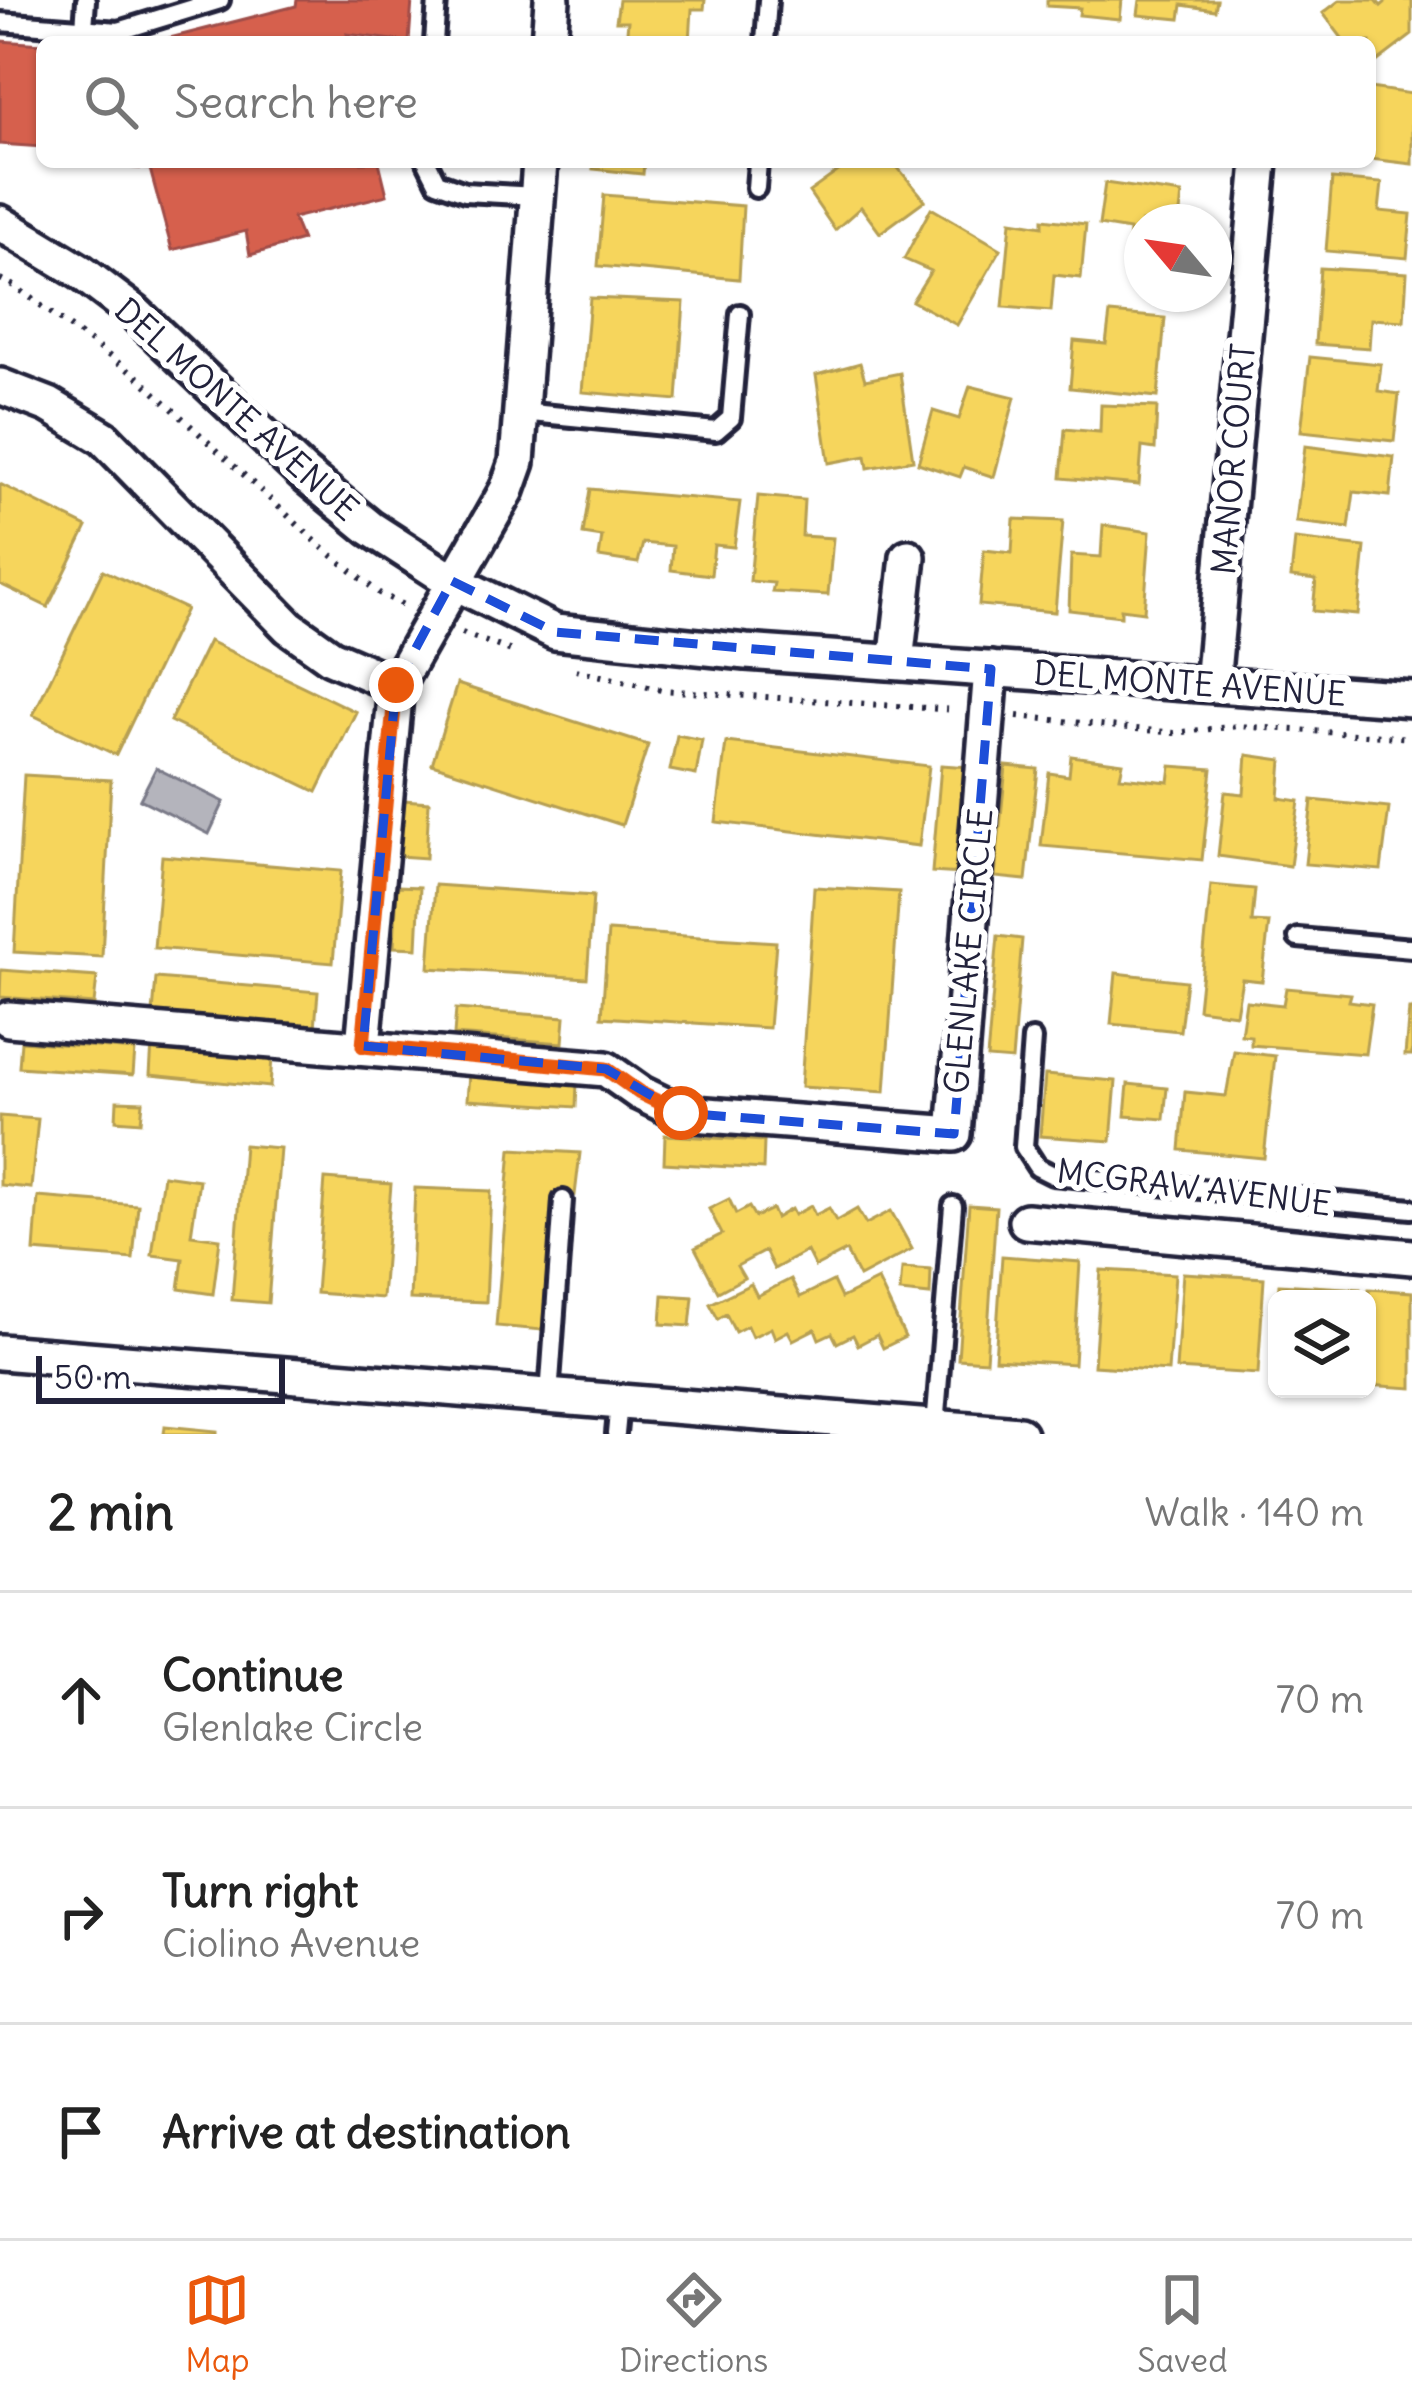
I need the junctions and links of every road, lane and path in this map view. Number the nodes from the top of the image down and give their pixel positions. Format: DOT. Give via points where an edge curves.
graph roads {
  1 [pos="86,0"];
  2 [pos="220,0"];
  3 [pos="436,0"];
  4 [pos="553,0"];
  5 [pos="768,0"];
  6 [pos="171,8"];
  7 [pos="0,22"];
  8 [pos="84,28"];
  9 [pos="434,36"];
  10 [pos="550,36"];
  11 [pos="765,36"];
  12 [pos="430,168"];
  13 [pos="758,168"];
  14 [pos="1259,168"];
  15 [pos="539,179"];
  16 [pos="756,188"];
  17 [pos="0,224"];
  18 [pos="740,314"];
  19 [pos="0,386"];
  20 [pos="521,412"];
  21 [pos="908,557"];
  22 [pos="452,581"];
  23 [pos="896,662"];
  24 [pos="991,669"];
  25 [pos="1212,684"];
  26 [pos="396,685"];
  27 [pos="1412,699"];
  28 [pos="1298,938"];
  29 [pos="1412,948"];
  30 [pos="9,1019"];
  31 [pos="1032,1039"];
  32 [pos="363,1046"];
  33 [pos="563,1199"];
  34 [pos="953,1206"];
  35 [pos="1412,1209"];
  36 [pos="1026,1221"];
  37 [pos="1412,1257"];
  38 [pos="0,1352"];
  39 [pos="549,1396"];
  40 [pos="618,1418"];
  41 [pos="935,1427"];
  42 [pos="1019,1434"];
  1 -- 8 [label="lane"];
  2 -- 6 [label="lane"];
  3 -- 9 [label="lane"];
  4 -- 10 [label="street"];
  5 -- 11 [label="lane"];
  6 -- 8 [label="lane" via="118,32"];
  7 -- 8 [label="lane"];
  12 -- 15 [label="lane" via="437,182 465,192"];
  13 -- 16 [label="lane"];
  14 -- 25 [label="street, MANOR COURT"];
  15 -- 20 [label="street"];
  17 -- 22 [label="street, DEL MONTE AVENUE" via="135,313 303,473"];
  18 -- 20 [label="lane" via="731,418 716,431"];
  19 -- 26 [label="street" via="104,438 289,627 331,657"];
  20 -- 22 [label="street" via="507,490"];
  21 -- 23 [label="street"];
  22 -- 23 [label="street, DEL MONTE AVENUE" via="554,632"];
  22 -- 26 [label="street"];
  23 -- 24 [label="street, DEL MONTE AVENUE"];
  24 -- 25 [label="street, DEL MONTE AVENUE"];
  24 -- 32 [label="street, GLENLAKE CIRCLE" via="954,1133 681,1113 606,1069"];
  25 -- 27 [label="street, DEL MONTE AVENUE"];
  26 -- 32 [label="street"];
  28 -- 29 [label="lane"];
  30 -- 32 [label="street"];
  31 -- 35 [label="lane, MCGRAW AVENUE" via="1024,1147 1053,1175"];
  33 -- 39 [label="lane"];
  34 -- 41 [label="lane"];
  36 -- 37 [label="street, MCGRAW AVENUE"];
  38 -- 39 [label="street"];
  39 -- 40 [label="street"];
  40 -- 41 [label="street"];
  41 -- 42 [label="street"];
}
